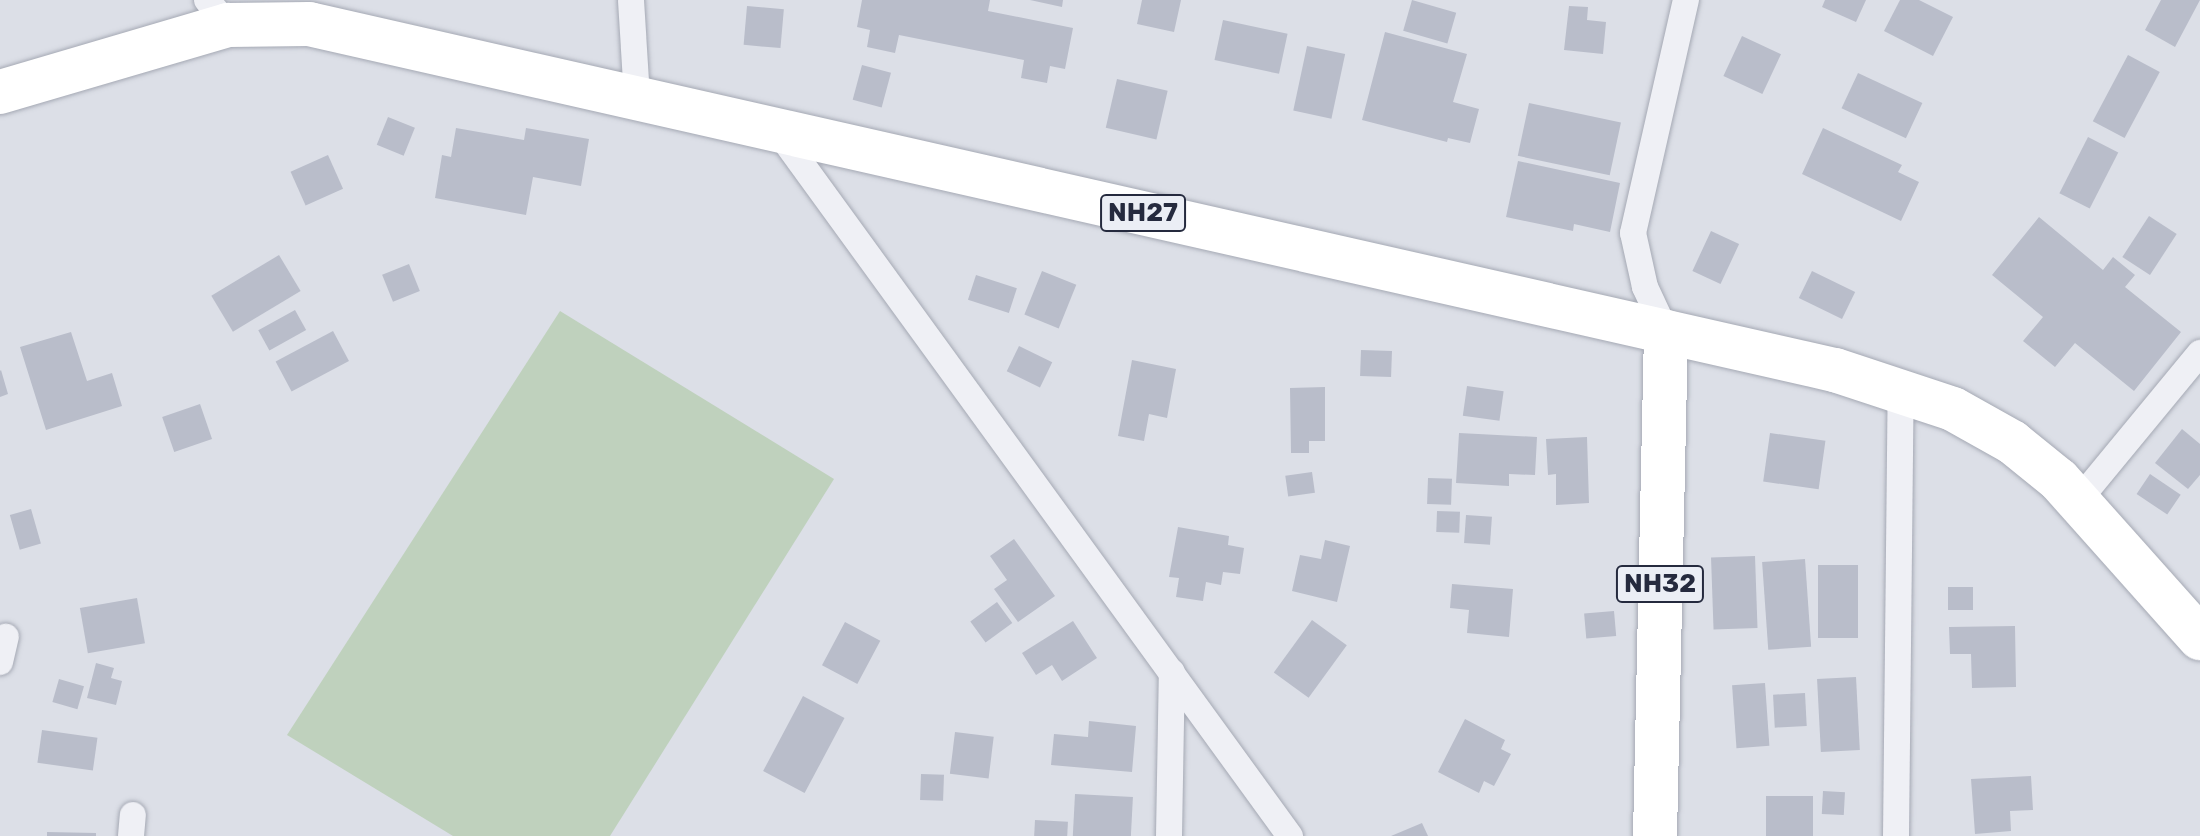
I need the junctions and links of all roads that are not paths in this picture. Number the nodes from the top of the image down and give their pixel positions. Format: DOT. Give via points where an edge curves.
graph roads {
  1 [pos="631,0"];
  2 [pos="1686,0"];
  3 [pos="217,12"];
  4 [pos="0,92"];
  5 [pos="637,98"];
  6 [pos="777,130"];
  7 [pos="1666,332"];
  8 [pos="2200,353"];
  9 [pos="1901,392"];
  10 [pos="2078,501"];
  11 [pos="2200,638"];
  12 [pos="1172,672"];
  13 [pos="1169,836"];
  14 [pos="1290,836"];
  15 [pos="1655,836"];
  16 [pos="1896,836"];
  1 -- 5 [label="street"];
  2 -- 7 [label="street" via="1633,233 1645,287"];
  3 -- 4 [label="highway, NH27"];
  3 -- 5 [label="highway, NH27" via="309,24"];
  5 -- 6 [label="highway, NH27"];
  6 -- 7 [label="highway, NH27"];
  6 -- 12 [label="street"];
  7 -- 9 [label="highway, NH27" via="1835,370"];
  7 -- 15 [label="highway, NH32"];
  8 -- 10 [label="street"];
  9 -- 10 [label="highway, NH27" via="1953,409 2012,442"];
  9 -- 16 [label="street"];
  10 -- 11 [label="highway, NH27"];
  12 -- 13 [label="street"];
  12 -- 14 [label="street"];
}
